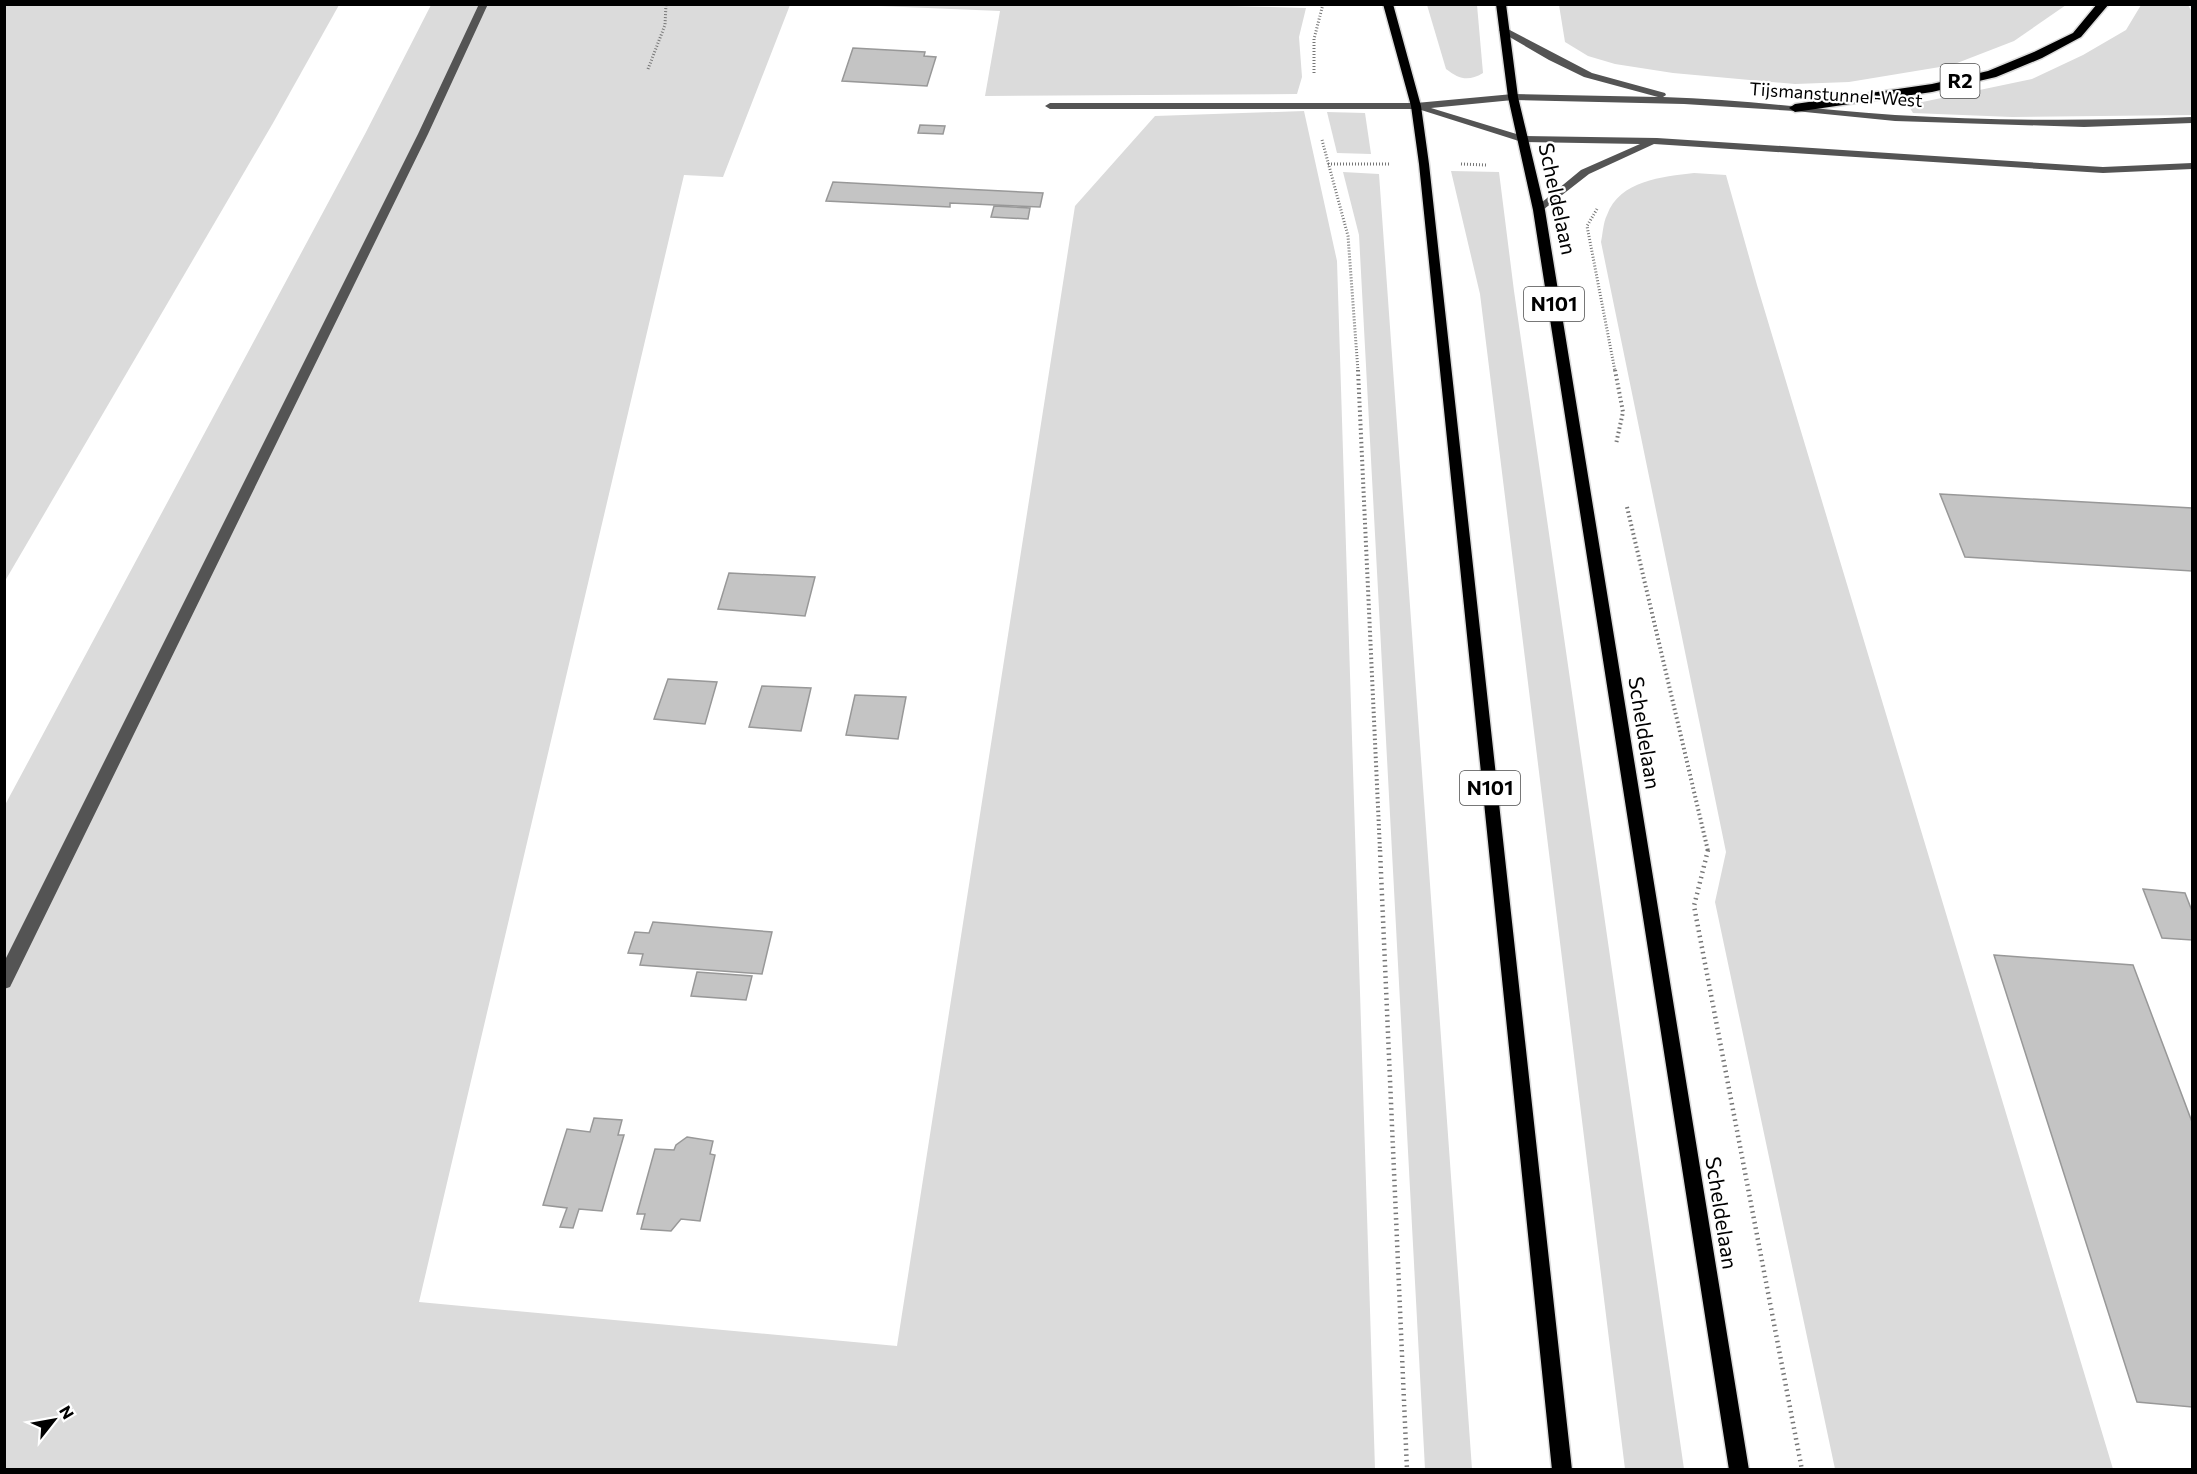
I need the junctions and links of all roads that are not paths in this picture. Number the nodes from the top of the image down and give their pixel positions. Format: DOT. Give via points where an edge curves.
graph roads {
  1 [pos="484,4"];
  2 [pos="1388,4"];
  3 [pos="1501,4"];
  4 [pos="2104,4"];
  5 [pos="1504,30"];
  6 [pos="1513,97"];
  7 [pos="1684,101"];
  8 [pos="1050,106"];
  9 [pos="1416,106"];
  10 [pos="1795,108"];
  11 [pos="2193,120"];
  12 [pos="1522,139"];
  13 [pos="1656,141"];
  14 [pos="2193,166"];
  15 [pos="1539,210"];
  16 [pos="4,981"];
  17 [pos="1562,1470"];
  18 [pos="1739,1470"];
  1 -- 16 [label="street"];
  2 -- 9 [label="main road, N101"];
  3 -- 5 [label="main road, Scheldelaan / N101"];
  4 -- 10 [label="highway, R2" via="2077,35 1992,74 1932,88"];
  5 -- 6 [label="main road, Scheldelaan / N101"];
  5 -- 7 [label="street" via="1588,75"];
  6 -- 7 [label="street, Tijsmanstunnel-West"];
  6 -- 9 [label="street, Tijsmanstunnel-West"];
  6 -- 12 [label="main road, Scheldelaan / N101"];
  7 -- 10 [label="street, Tijsmanstunnel-West"];
  8 -- 9 [label="street"];
  9 -- 12 [label="street"];
  9 -- 17 [label="main road, N101"];
  10 -- 11 [label="street, Tijsmanstunnel-West" via="1907,119 2084,124"];
  12 -- 13 [label="street"];
  12 -- 15 [label="main road, Scheldelaan / N101"];
  13 -- 14 [label="street" via="2103,170"];
  13 -- 15 [label="street" via="1585,172"];
  15 -- 18 [label="main road, Scheldelaan / N101"];
}
